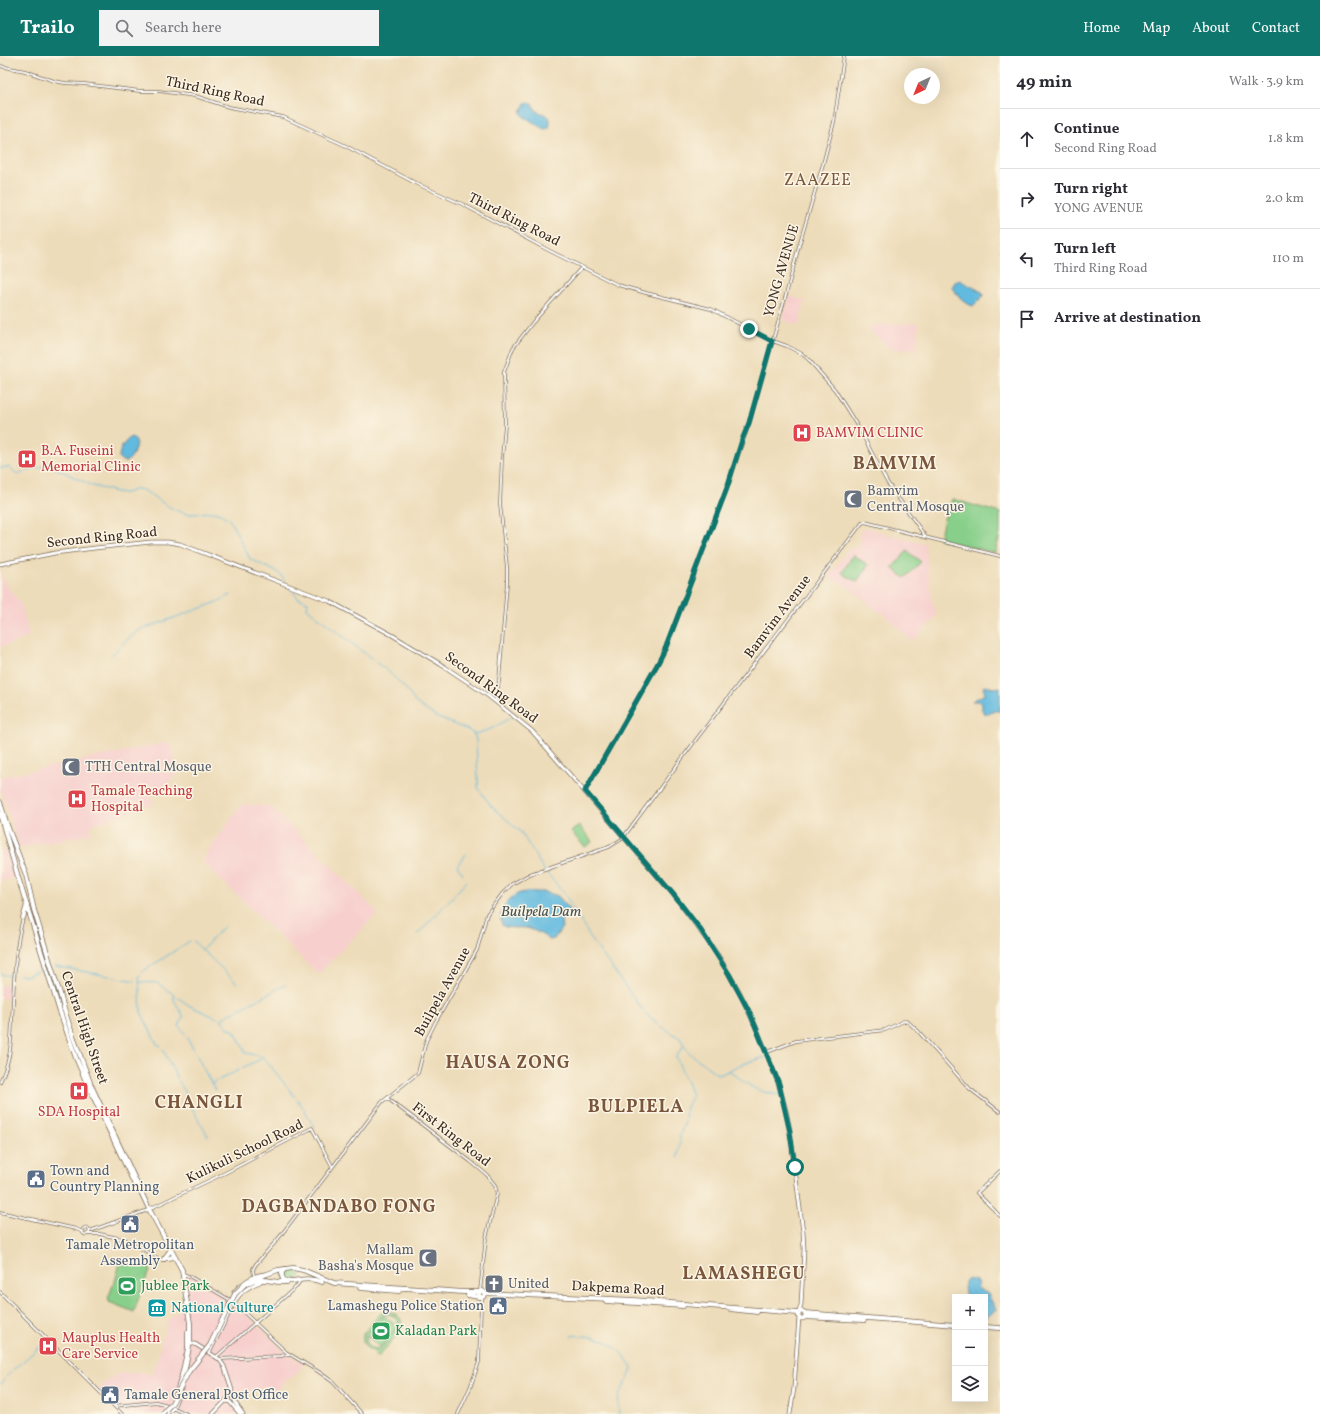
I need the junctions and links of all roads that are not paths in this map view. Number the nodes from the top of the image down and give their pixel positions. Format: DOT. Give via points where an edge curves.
graph roads {
  1 [pos="844,56"];
  2 [pos="0,66"];
  3 [pos="582,267"];
  4 [pos="772,341"];
  5 [pos="925,537"];
  6 [pos="1000,556"];
  7 [pos="0,564"];
  8 [pos="496,702"];
  9 [pos="585,791"];
  10 [pos="0,802"];
  11 [pos="0,814"];
  12 [pos="624,837"];
  13 [pos="33,903"];
  14 [pos="27,904"];
  15 [pos="29,910"];
  16 [pos="34,910"];
  17 [pos="31,917"];
  18 [pos="24,918"];
  19 [pos="767,1052"];
  20 [pos="0,1082"];
  21 [pos="387,1098"];
  22 [pos="1000,1112"];
  23 [pos="106,1121"];
  24 [pos="332,1166"];
  25 [pos="1000,1171"];
  26 [pos="149,1210"];
  27 [pos="0,1212"];
  28 [pos="1000,1216"];
  29 [pos="99,1227"];
  30 [pos="76,1229"];
  31 [pos="83,1229"];
  32 [pos="90,1231"];
  33 [pos="83,1232"];
  34 [pos="98,1234"];
  35 [pos="170,1251"];
  36 [pos="174,1257"];
  37 [pos="164,1259"];
  38 [pos="285,1269"];
  39 [pos="300,1269"];
  40 [pos="267,1274"];
  41 [pos="183,1276"];
  42 [pos="254,1277"];
  43 [pos="300,1279"];
  44 [pos="266,1280"];
  45 [pos="287,1282"];
  46 [pos="245,1286"];
  47 [pos="0,1292"];
  48 [pos="482,1294"];
  49 [pos="232,1302"];
  50 [pos="801,1315"];
  51 [pos="255,1322"];
  52 [pos="952,1325"];
  53 [pos="988,1327"];
  54 [pos="1000,1328"];
  55 [pos="189,1343"];
  56 [pos="195,1344"];
  57 [pos="205,1350"];
  58 [pos="209,1353"];
  59 [pos="288,1354"];
  60 [pos="217,1358"];
  61 [pos="232,1390"];
  62 [pos="226,1401"];
  63 [pos="114,1406"];
  64 [pos="170,1406"];
  65 [pos="122,1414"];
  66 [pos="164,1414"];
  67 [pos="186,1414"];
  68 [pos="213,1414"];
  69 [pos="242,1414"];
  70 [pos="362,1414"];
  71 [pos="458,1414"];
  72 [pos="790,1414"];
  1 -- 4 [label="street, YONG AVENUE" via="832,131"];
  2 -- 3 [label="street, Third Ring Road" via="65,83 195,96 229,107 283,117 462,204"];
  3 -- 4 [label="street, Third Ring Road" via="625,287 711,309"];
  3 -- 8 [label="street" via="513,348 504,372 506,425 500,504 507,583"];
  4 -- 5 [label="street, Third Ring Road" via="802,354 830,383 887,482"];
  4 -- 9 [label="street, YONG AVENUE" via="749,423 727,488 666,647"];
  5 -- 6 [label="street, Bamvim Avenue"];
  5 -- 12 [label="street, Bamvim Avenue" via="862,523"];
  7 -- 8 [label="main road, Second Ring Road" via="55,553 152,542 180,544 329,601 445,667"];
  8 -- 9 [label="main road, Second Ring Road" via="536,735"];
  9 -- 12 [label="main road, Second Ring Road"];
  10 -- 13 [label="highway, Central High Street" via="25,871"];
  11 -- 14 [label="highway, Central High Street"];
  12 -- 19 [label="main road, Second Ring Road" via="673,894 717,954 740,993"];
  12 -- 21 [label="street, Builpela Avenue" via="612,846 525,876 502,894 490,909 477,950 431,1031 418,1073"];
  13 -- 14 [label="highway"];
  13 -- 16 [label="highway, Central High Street"];
  14 -- 15 [label="highway, Central High Street"];
  14 -- 18 [label="highway"];
  15 -- 16 [label="street"];
  15 -- 17 [label="highway, Central High Street"];
  15 -- 18 [label="street"];
  16 -- 23 [label="highway, Central High Street" via="76,1045"];
  17 -- 18 [label="highway"];
  17 -- 23 [label="highway, Central High Street" via="84,1079"];
  18 -- 20 [label="street" via="15,960 11,1050"];
  19 -- 22 [label="street" via="796,1041 885,1030 906,1020 970,1089"];
  19 -- 50 [label="main road, Second Ring Road" via="783,1099 791,1138 804,1240"];
  21 -- 24 [label="street, Builpela Avenue"];
  21 -- 48 [label="street, First Ring Road" via="470,1161 495,1185 497,1194 485,1244"];
  23 -- 26 [label="highway, Central High Street"];
  24 -- 26 [label="street, Kulikuli School Road" via="312,1128"];
  24 -- 42 [label="street, Builpela Avenue" via="254,1267"];
  25 -- 28 [label="street" via="978,1193"];
  26 -- 29 [label="street"];
  26 -- 35 [label="highway, Central High Street"];
  26 -- 36 [label="highway, Central High Street"];
  27 -- 30 [label="street"];
  29 -- 32 [label="street"];
  29 -- 34 [label="street" via="96,1230"];
  30 -- 31 [label="street"];
  30 -- 33 [label="street"];
  31 -- 32 [label="street" via="87,1227"];
  31 -- 33 [label="street"];
  32 -- 33 [label="street" via="86,1234"];
  32 -- 34 [label="street"];
  34 -- 37 [label="street" via="127,1240"];
  35 -- 36 [label="highway, Central High Street"];
  35 -- 37 [label="highway"];
  36 -- 37 [label="street"];
  36 -- 41 [label="highway, Central High Street"];
  38 -- 39 [label="highway"];
  38 -- 40 [label="highway"];
  38 -- 45 [label="highway" via="282,1276"];
  39 -- 43 [label="highway"];
  39 -- 48 [label="highway, Dakpema Road" via="334,1284"];
  40 -- 42 [label="main road"];
  40 -- 46 [label="highway"];
  41 -- 49 [label="street" via="193,1279"];
  41 -- 55 [label="highway, Central High Street"];
  41 -- 55 [label="highway, Central High Street" via="190,1323"];
  42 -- 49 [label="main road" via="239,1287"];
  43 -- 45 [label="highway"];
  43 -- 48 [label="highway, Dakpema Road" via="335,1286"];
  43 -- 51 [label="street" via="296,1287"];
  44 -- 45 [label="highway"];
  44 -- 46 [label="highway"];
  44 -- 49 [label="main road" via="249,1286"];
  46 -- 66 [label="highway, bridge" via="235,1294 210,1345 188,1371"];
  47 -- 63 [label="street"];
  48 -- 50 [label="highway, Dakpema Road"];
  48 -- 71 [label="street, First Ring Road" via="479,1362"];
  49 -- 51 [label="street"];
  49 -- 57 [label="main road"];
  49 -- 58 [label="main road"];
  50 -- 52 [label="highway, Dakpema Road"];
  50 -- 72 [label="main road"];
  51 -- 59 [label="street"];
  51 -- 60 [label="street"];
  53 -- 54 [label="highway"];
  55 -- 56 [label="highway"];
  55 -- 64 [label="main road" via="179,1395"];
  56 -- 57 [label="main road"];
  57 -- 58 [label="main road"];
  58 -- 60 [label="main road"];
  59 -- 60 [label="street"];
  59 -- 70 [label="street" via="329,1379"];
  60 -- 61 [label="main road" via="224,1366"];
  61 -- 62 [label="main road"];
  61 -- 69 [label="main road"];
  62 -- 68 [label="main road"];
  62 -- 69 [label="main road"];
  63 -- 64 [label="street" via="156,1402"];
  63 -- 65 [label="street"];
  64 -- 66 [label="main road"];
  64 -- 66 [label="main road"];
  64 -- 67 [label="main road"];
}
